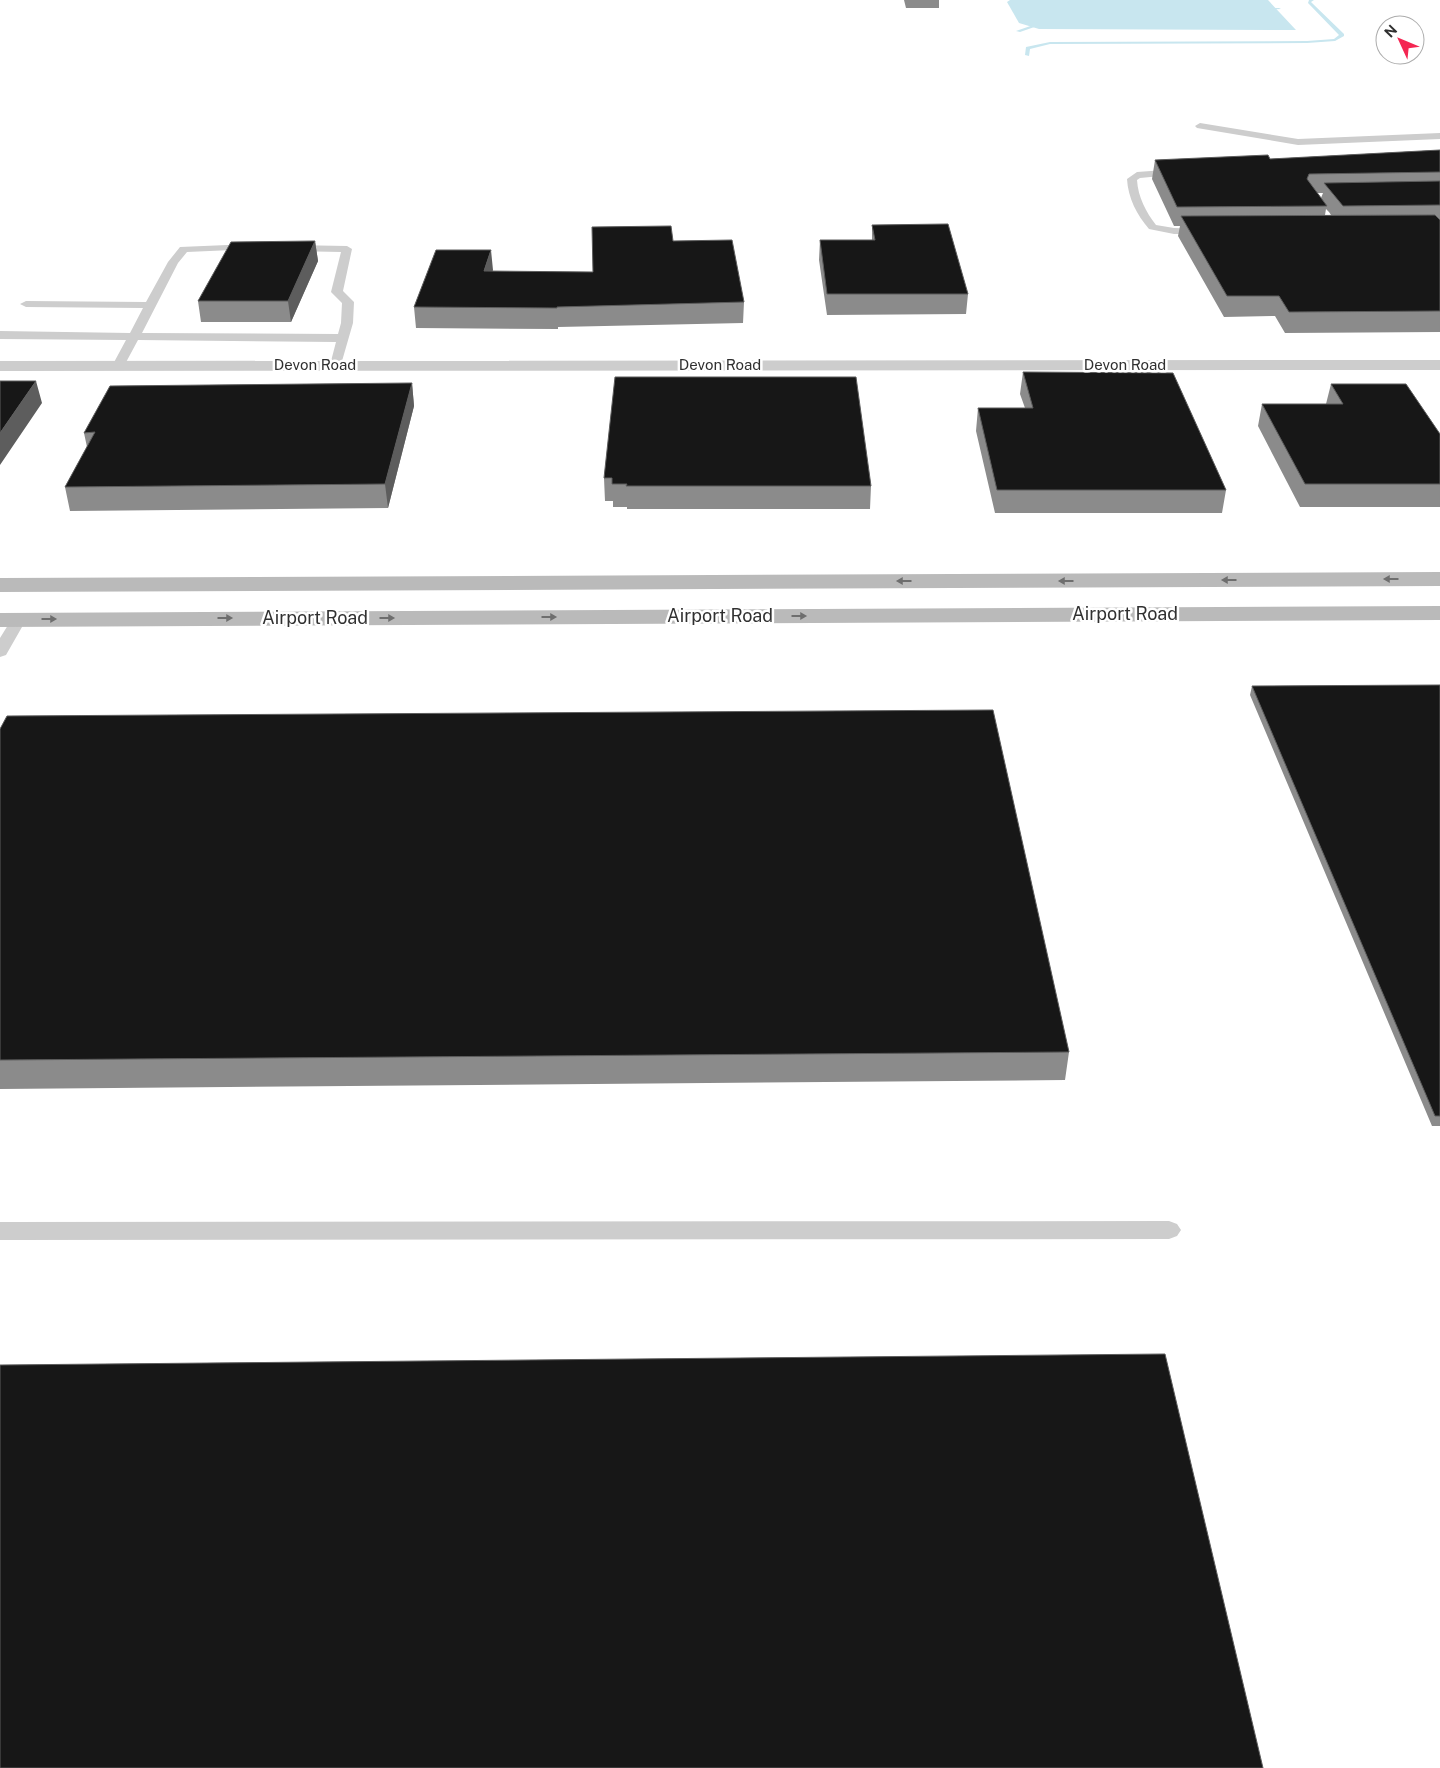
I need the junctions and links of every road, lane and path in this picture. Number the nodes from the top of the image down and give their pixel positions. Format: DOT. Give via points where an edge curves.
graph roads {
  1 [pos="1200,126"];
  2 [pos="1440,136"];
  3 [pos="1192,172"];
  4 [pos="1210,232"];
  5 [pos="26,304"];
  6 [pos="150,305"];
  7 [pos="0,335"];
  8 [pos="133,337"];
  9 [pos="343,338"];
  10 [pos="336,365"];
  11 [pos="1440,365"];
  12 [pos="0,366"];
  13 [pos="118,366"];
  14 [pos="1440,579"];
  15 [pos="0,585"];
  16 [pos="1440,613"];
  17 [pos="9,620"];
  18 [pos="0,652"];
  19 [pos="1169,1230"];
  20 [pos="0,1231"];
  1 -- 2 [label="lane" via="1298,142"];
  3 -- 4 [label="lane" via="1138,175 1132,179 1135,197 1153,228"];
  5 -- 6 [label="lane"];
  6 -- 8 [label="lane"];
  6 -- 9 [label="lane" via="173,262 184,249 347,249 337,292 348,302"];
  7 -- 8 [label="lane"];
  8 -- 9 [label="lane"];
  8 -- 13 [label="lane"];
  9 -- 10 [label="lane"];
  10 -- 11 [label="street, Devon Road"];
  10 -- 13 [label="street, Devon Road"];
  12 -- 13 [label="street, Devon Road"];
  14 -- 15 [label="main road, Airport Road, one-way"];
  17 -- 16 [label="main road, Airport Road, one-way"];
  17 -- 18 [label="lane"];
  19 -- 20 [label="lane"];
}
